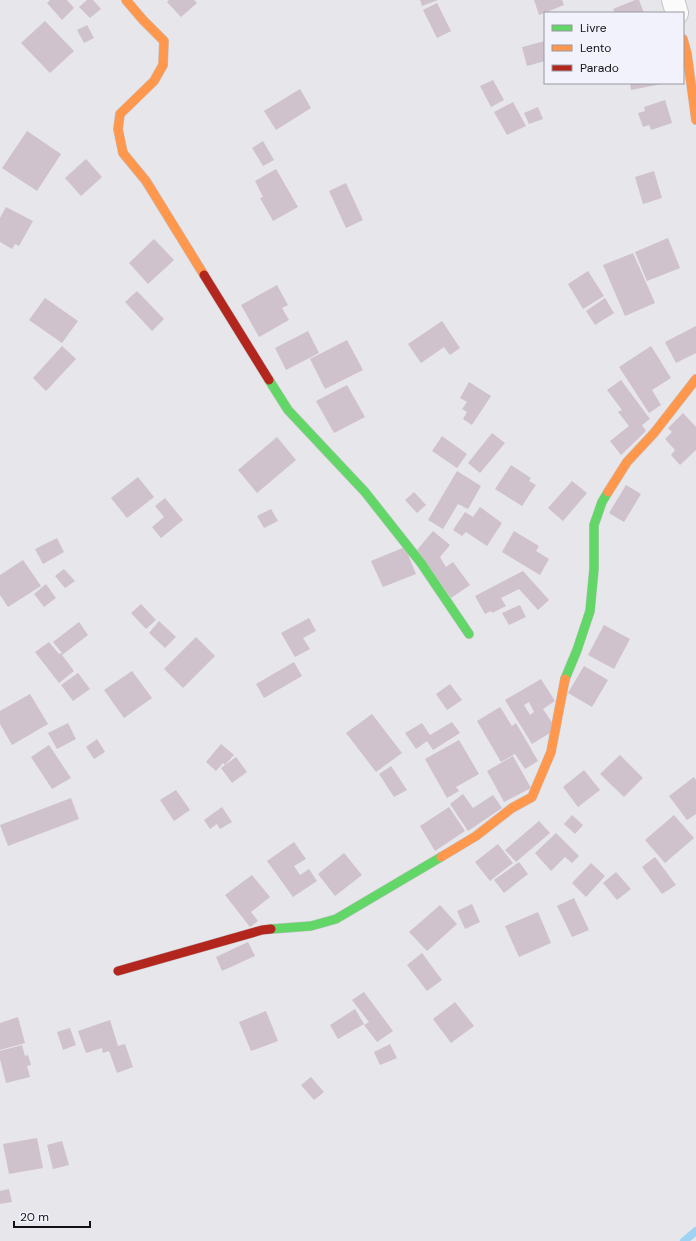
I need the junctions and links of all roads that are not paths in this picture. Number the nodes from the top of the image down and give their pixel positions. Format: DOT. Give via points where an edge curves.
graph roads {
  1 [pos="126,0"];
  2 [pos="673,0"];
  3 [pos="677,12"];
  4 [pos="684,43"];
  5 [pos="696,120"];
  6 [pos="696,379"];
  7 [pos="469,634"];
  8 [pos="118,971"];
  1 -- 7 [label="street" via="164,41 162,65 154,81 120,114 118,129 124,153 146,181 288,410 365,492 421,563"];
  2 -- 3 [label="street"];
  4 -- 5 [label="street"];
  6 -- 8 [label="street" via="654,433 627,462 602,502 594,525 594,569 590,611 563,683 551,752 532,797 512,808 476,836 336,919 312,926 262,930"];
}
